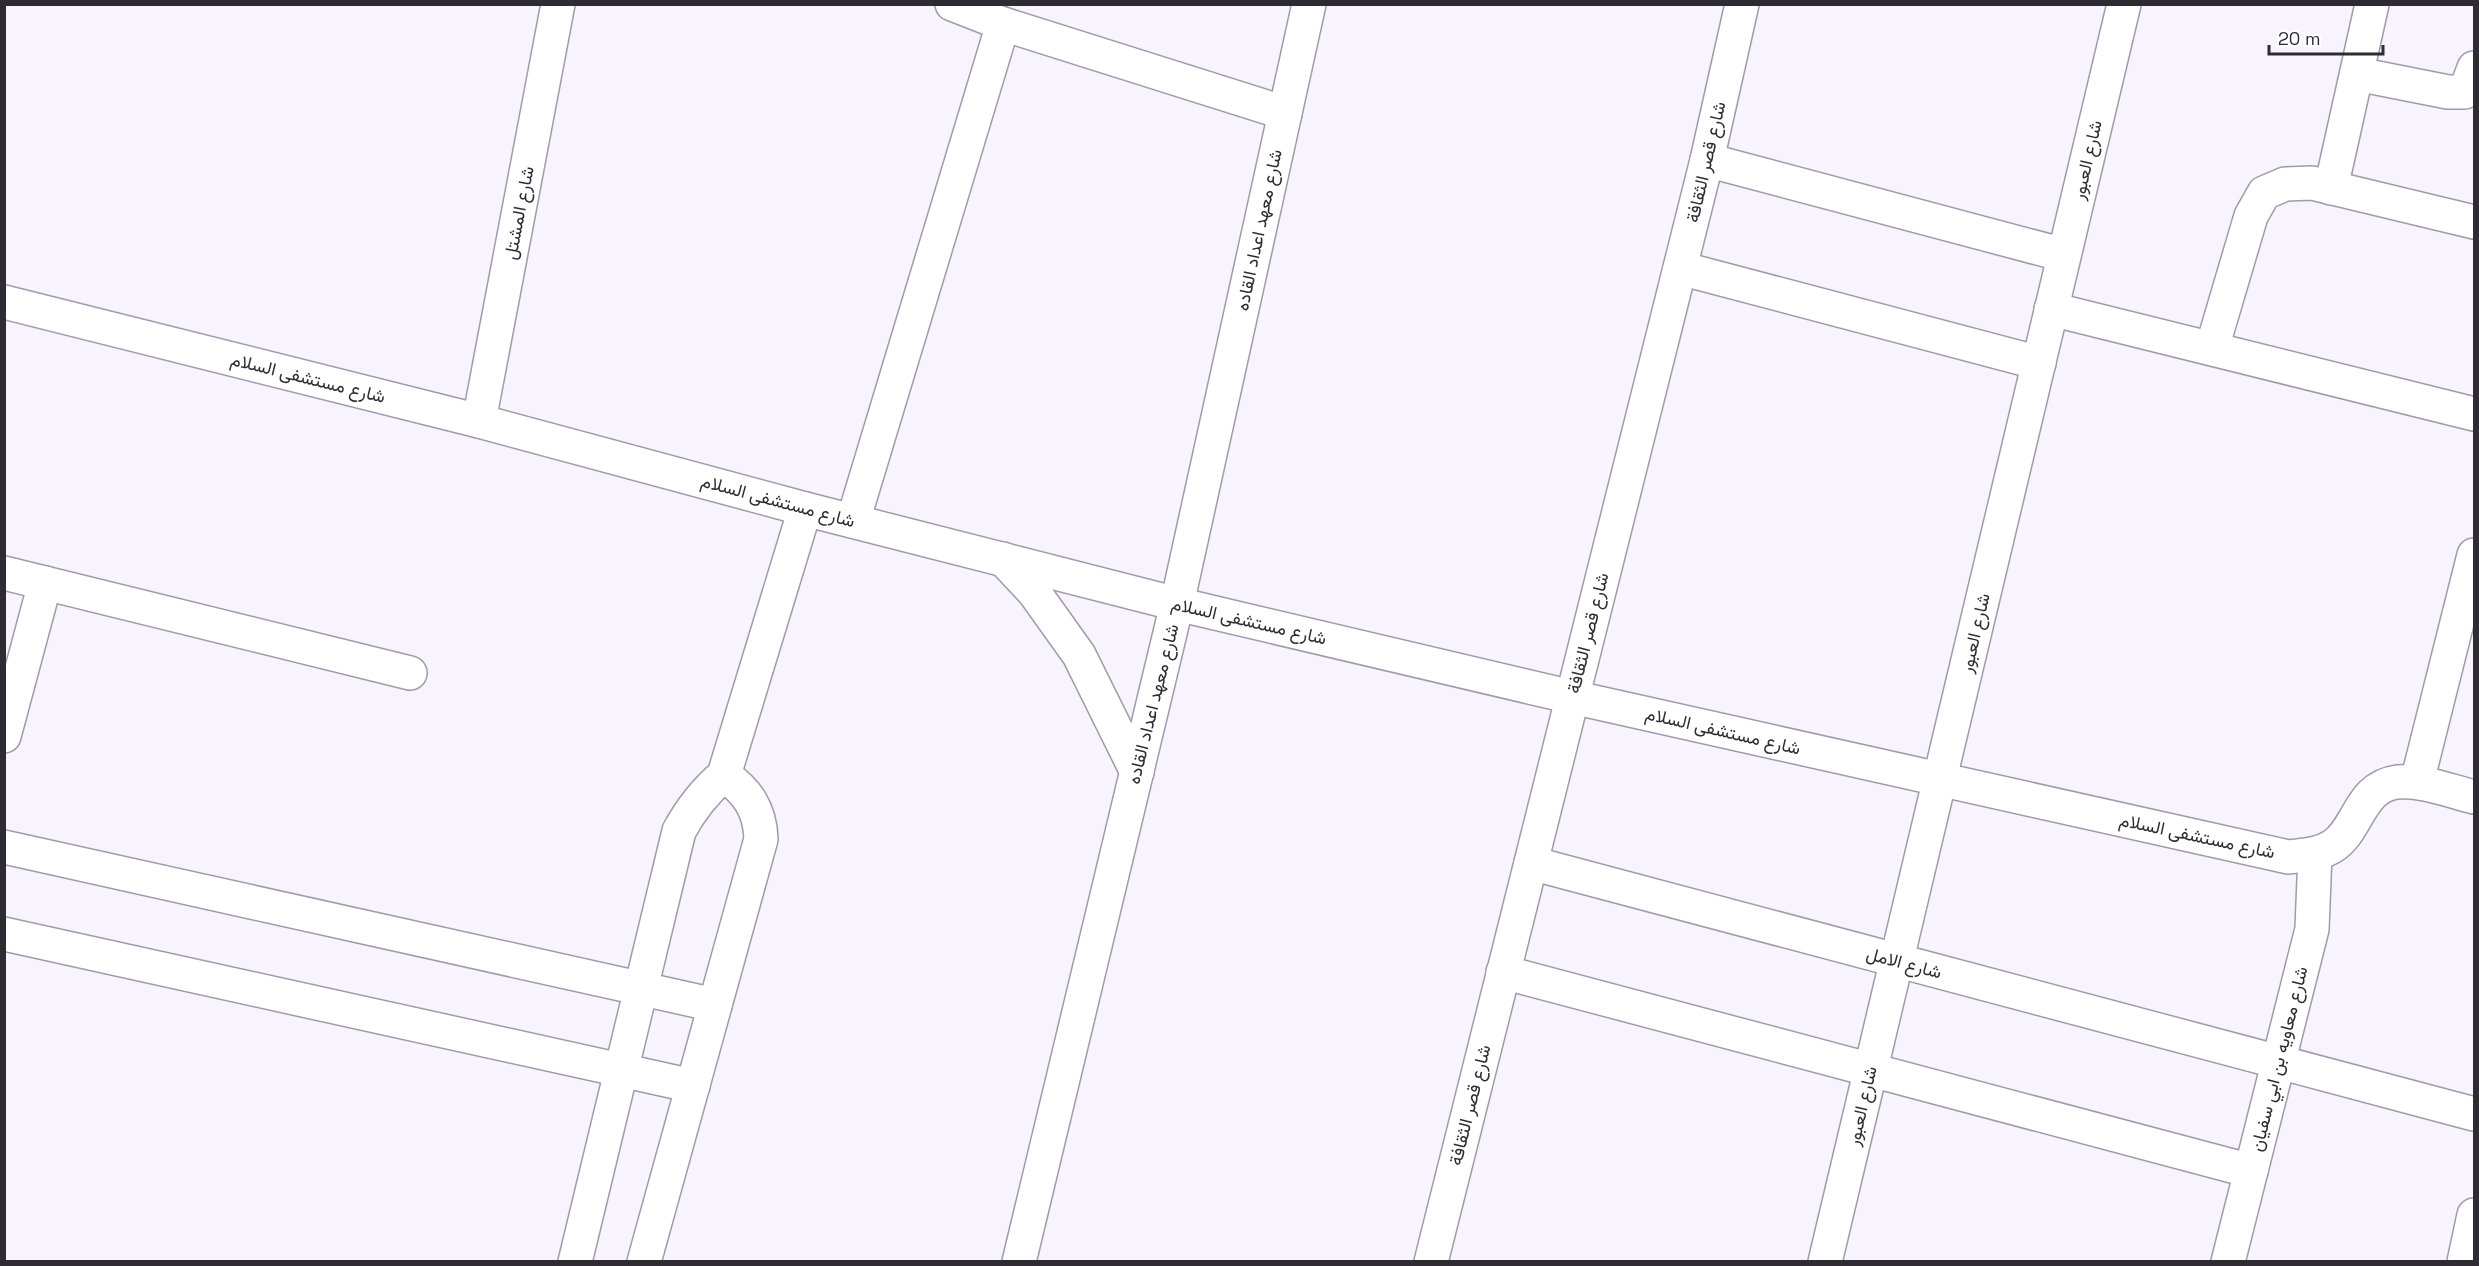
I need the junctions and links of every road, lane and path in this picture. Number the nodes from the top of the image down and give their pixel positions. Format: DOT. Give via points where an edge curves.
graph roads {
  1 [pos="558,4"];
  2 [pos="952,4"];
  3 [pos="1309,4"];
  4 [pos="1742,4"];
  5 [pos="2124,4"];
  6 [pos="2372,4"];
  7 [pos="1003,24"];
  8 [pos="2475,69"];
  9 [pos="2357,74"];
  10 [pos="1285,113"];
  11 [pos="1707,160"];
  12 [pos="2331,188"];
  13 [pos="2475,222"];
  14 [pos="2064,255"];
  15 [pos="1680,268"];
  16 [pos="4,302"];
  17 [pos="2051,309"];
  18 [pos="2212,348"];
  19 [pos="2039,363"];
  20 [pos="2475,414"];
  21 [pos="479,421"];
  22 [pos="805,509"];
  23 [pos="853,521"];
  24 [pos="2475,555"];
  25 [pos="1003,559"];
  26 [pos="4,573"];
  27 [pos="45,583"];
  28 [pos="1177,604"];
  29 [pos="410,673"];
  30 [pos="1572,697"];
  31 [pos="4,736"];
  32 [pos="1137,772"];
  33 [pos="724,775"];
  34 [pos="1941,780"];
  35 [pos="2417,782"];
  36 [pos="2475,797"];
  37 [pos="4,847"];
  38 [pos="2315,854"];
  39 [pos="1531,864"];
  40 [pos="4,934"];
  41 [pos="1897,961"];
  42 [pos="1503,972"];
  43 [pos="641,988"];
  44 [pos="715,1005"];
  45 [pos="2278,1063"];
  46 [pos="621,1070"];
  47 [pos="1871,1070"];
  48 [pos="693,1086"];
  49 [pos="2475,1114"];
  50 [pos="2251,1171"];
  51 [pos="2475,1215"];
  52 [pos="575,1262"];
  53 [pos="644,1262"];
  54 [pos="1019,1262"];
  55 [pos="1431,1262"];
  56 [pos="1825,1262"];
  57 [pos="2228,1262"];
  58 [pos="2464,1262"];
  1 -- 21 [label="street, شارع المشتل"];
  2 -- 7 [label="street"];
  3 -- 10 [label="street, شارع معهد اعداد القاده"];
  4 -- 11 [label="street, شارع قصر الثقافة"];
  5 -- 14 [label="street, شارع العبور"];
  6 -- 9 [label="street"];
  7 -- 10 [label="street"];
  7 -- 23 [label="street"];
  8 -- 9 [label="street" via="2465,92"];
  9 -- 12 [label="street"];
  10 -- 28 [label="street, شارع معهد اعداد القاده"];
  11 -- 14 [label="street"];
  11 -- 15 [label="street, شارع قصر الثقافة"];
  12 -- 13 [label="street"];
  12 -- 18 [label="street" via="2312,183 2284,184 2264,193 2251,216"];
  14 -- 17 [label="street, شارع العبور"];
  15 -- 19 [label="street"];
  15 -- 30 [label="street, شارع قصر الثقافة"];
  16 -- 21 [label="street, شارع مستشفى السلام"];
  17 -- 18 [label="street"];
  17 -- 19 [label="street, شارع العبور"];
  18 -- 20 [label="street"];
  19 -- 34 [label="street, شارع العبور"];
  21 -- 22 [label="street, شارع مستشفى السلام"];
  22 -- 23 [label="street, شارع مستشفى السلام"];
  22 -- 33 [label="street"];
  23 -- 25 [label="street, شارع مستشفى السلام"];
  24 -- 35 [label="street"];
  25 -- 28 [label="street, شارع مستشفى السلام"];
  25 -- 32 [label="street" via="1034,592 1079,655"];
  26 -- 27 [label="street"];
  27 -- 29 [label="street"];
  27 -- 31 [label="street"];
  28 -- 30 [label="street, شارع مستشفى السلام"];
  28 -- 32 [label="street, شارع معهد اعداد القاده"];
  30 -- 34 [label="street, شارع مستشفى السلام"];
  30 -- 39 [label="street, شارع قصر الثقافة"];
  32 -- 54 [label="street, شارع معهد اعداد القاده"];
  33 -- 43 [label="street" via="694,806 679,831"];
  33 -- 44 [label="street" via="751,800 757,812 760,838"];
  34 -- 38 [label="street, شارع مستشفى السلام" via="2288,857"];
  34 -- 41 [label="street, شارع العبور"];
  35 -- 36 [label="street, شارع مستشفى السلام"];
  35 -- 38 [label="street, شارع مستشفى السلام" via="2394,782 2373,792 2349,829 2334,845"];
  37 -- 43 [label="street"];
  38 -- 45 [label="street, شارع معاويه بن ابي سفيان" via="2312,929"];
  39 -- 41 [label="street, شارع الامل"];
  39 -- 42 [label="street, شارع قصر الثقافة"];
  40 -- 46 [label="street"];
  41 -- 45 [label="street, شارع الامل"];
  41 -- 47 [label="street, شارع العبور"];
  42 -- 47 [label="street"];
  42 -- 55 [label="street, شارع قصر الثقافة"];
  43 -- 44 [label="street"];
  43 -- 46 [label="street"];
  44 -- 48 [label="street"];
  45 -- 49 [label="street, شارع الامل"];
  45 -- 50 [label="street, شارع معاويه بن ابي سفيان"];
  46 -- 48 [label="street"];
  46 -- 52 [label="street"];
  47 -- 50 [label="street"];
  47 -- 56 [label="street, شارع العبور"];
  48 -- 53 [label="street"];
  50 -- 57 [label="street, شارع معاويه بن ابي سفيان"];
  51 -- 58 [label="street"];
}
